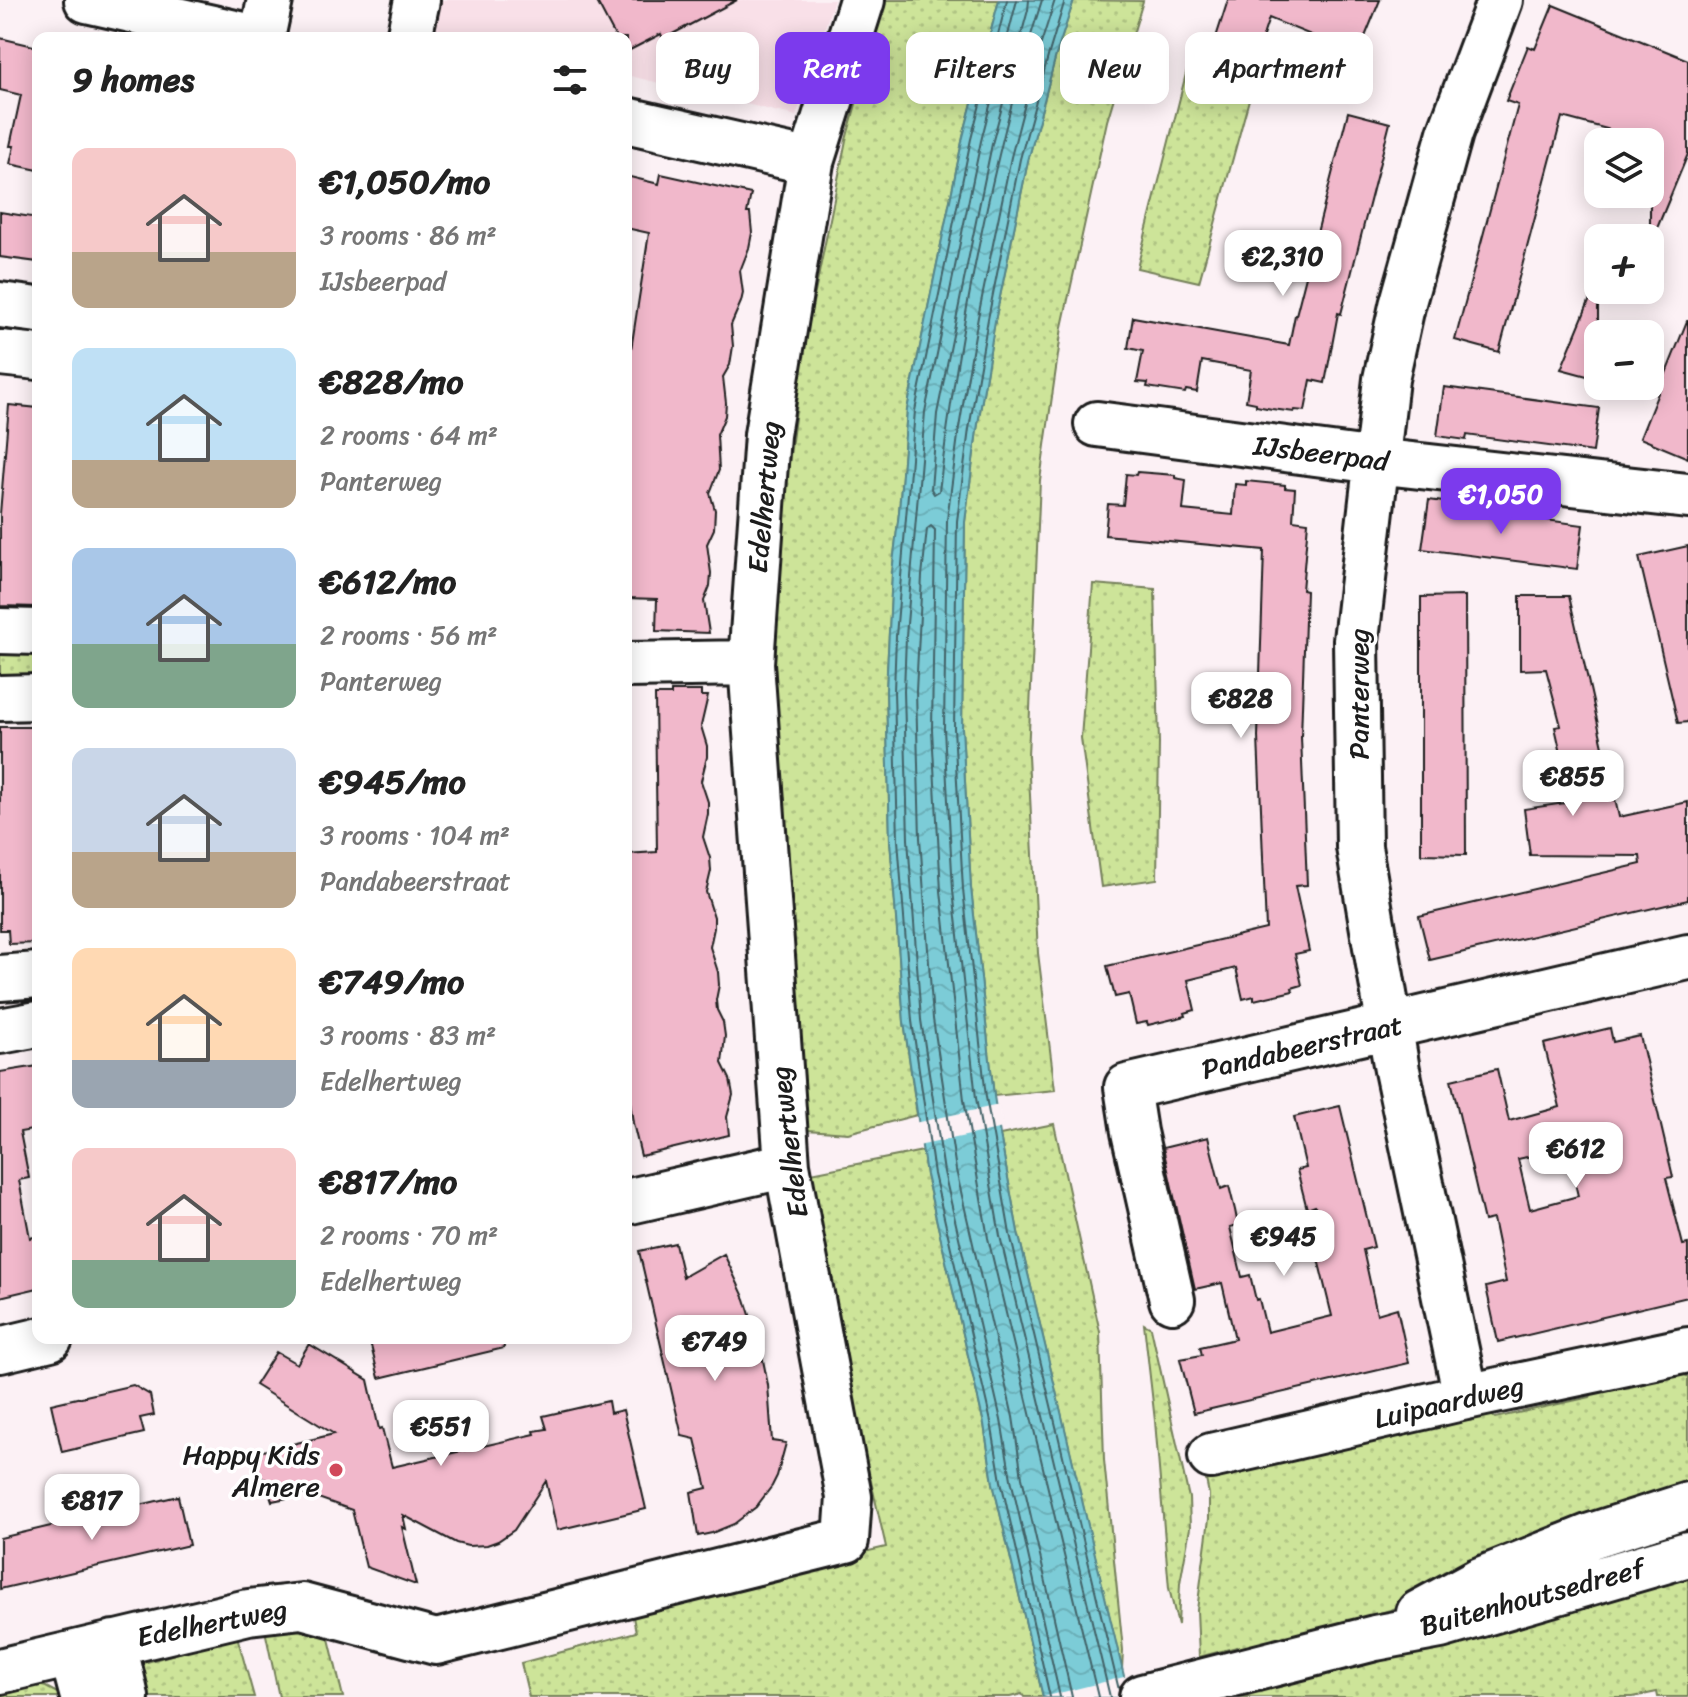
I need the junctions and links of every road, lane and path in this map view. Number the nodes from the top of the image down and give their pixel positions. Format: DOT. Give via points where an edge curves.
graph roads {
  1 [pos="270,0"];
  2 [pos="417,0"];
  3 [pos="862,0"];
  4 [pos="1500,0"];
  5 [pos="113,3"];
  6 [pos="235,32"];
  7 [pos="262,32"];
  8 [pos="410,32"];
  9 [pos="632,121"];
  10 [pos="811,162"];
  11 [pos="0,305"];
  12 [pos="32,309"];
  13 [pos="0,353"];
  14 [pos="32,356"];
  15 [pos="1097,424"];
  16 [pos="1376,461"];
  17 [pos="1688,496"];
  18 [pos="0,631"];
  19 [pos="32,632"];
  20 [pos="751,663"];
  21 [pos="632,665"];
  22 [pos="32,697"];
  23 [pos="0,698"];
  24 [pos="1688,957"];
  25 [pos="32,975"];
  26 [pos="0,978"];
  27 [pos="32,1025"];
  28 [pos="1390,1027"];
  29 [pos="0,1031"];
  30 [pos="787,1165"];
  31 [pos="632,1201"];
  32 [pos="1172,1300"];
  33 [pos="32,1342"];
  34 [pos="0,1350"];
  35 [pos="1688,1350"];
  36 [pos="1466,1397"];
  37 [pos="1211,1456"];
  38 [pos="1688,1505"];
  39 [pos="1688,1554"];
  40 [pos="1375,1638"];
  41 [pos="114,1643"];
  42 [pos="72,1655"];
  43 [pos="0,1671"];
  44 [pos="83,1697"];
  45 [pos="126,1697"];
  46 [pos="1142,1697"];
  1 -- 7 [label="street"];
  2 -- 8 [label="street"];
  3 -- 10 [label="street, Edelhertweg"];
  4 -- 16 [label="street, Panterweg" via="1450,133 1402,306"];
  5 -- 6 [label="street"];
  9 -- 10 [label="street"];
  10 -- 20 [label="street, Edelhertweg" via="767,435"];
  11 -- 12 [label="street"];
  13 -- 14 [label="street"];
  15 -- 16 [label="street, IJsbeerpad"];
  16 -- 17 [label="street, IJsbeerpad"];
  16 -- 28 [label="street, Panterweg" via="1356,640 1359,847"];
  18 -- 19 [label="street"];
  20 -- 21 [label="street"];
  20 -- 30 [label="street, Edelhertweg"];
  22 -- 23 [label="street"];
  24 -- 28 [label="street, Pandabeerstraat"];
  25 -- 26 [label="street"];
  27 -- 29 [label="street"];
  28 -- 32 [label="street, Pandabeerstraat" via="1127,1087"];
  28 -- 36 [label="street, Panterweg"];
  30 -- 31 [label="street"];
  30 -- 41 [label="street, Edelhertweg" via="849,1497 846,1540 436,1642 302,1606 248,1612"];
  33 -- 34 [label="street"];
  35 -- 36 [label="street, Luipaardweg"];
  36 -- 37 [label="street, Luipaardweg"];
  38 -- 40 [label="street, Buitenhoutsedreef" via="1478,1581"];
  39 -- 40 [label="street, Buitenhoutsedreef" via="1440,1626"];
  40 -- 46 [label="street, Buitenhoutsedreef"];
  41 -- 42 [label="street, Edelhertweg"];
  41 -- 45 [label="street, Edelhertweg"];
  42 -- 43 [label="street, Edelhertweg"];
  42 -- 44 [label="street"];
}
